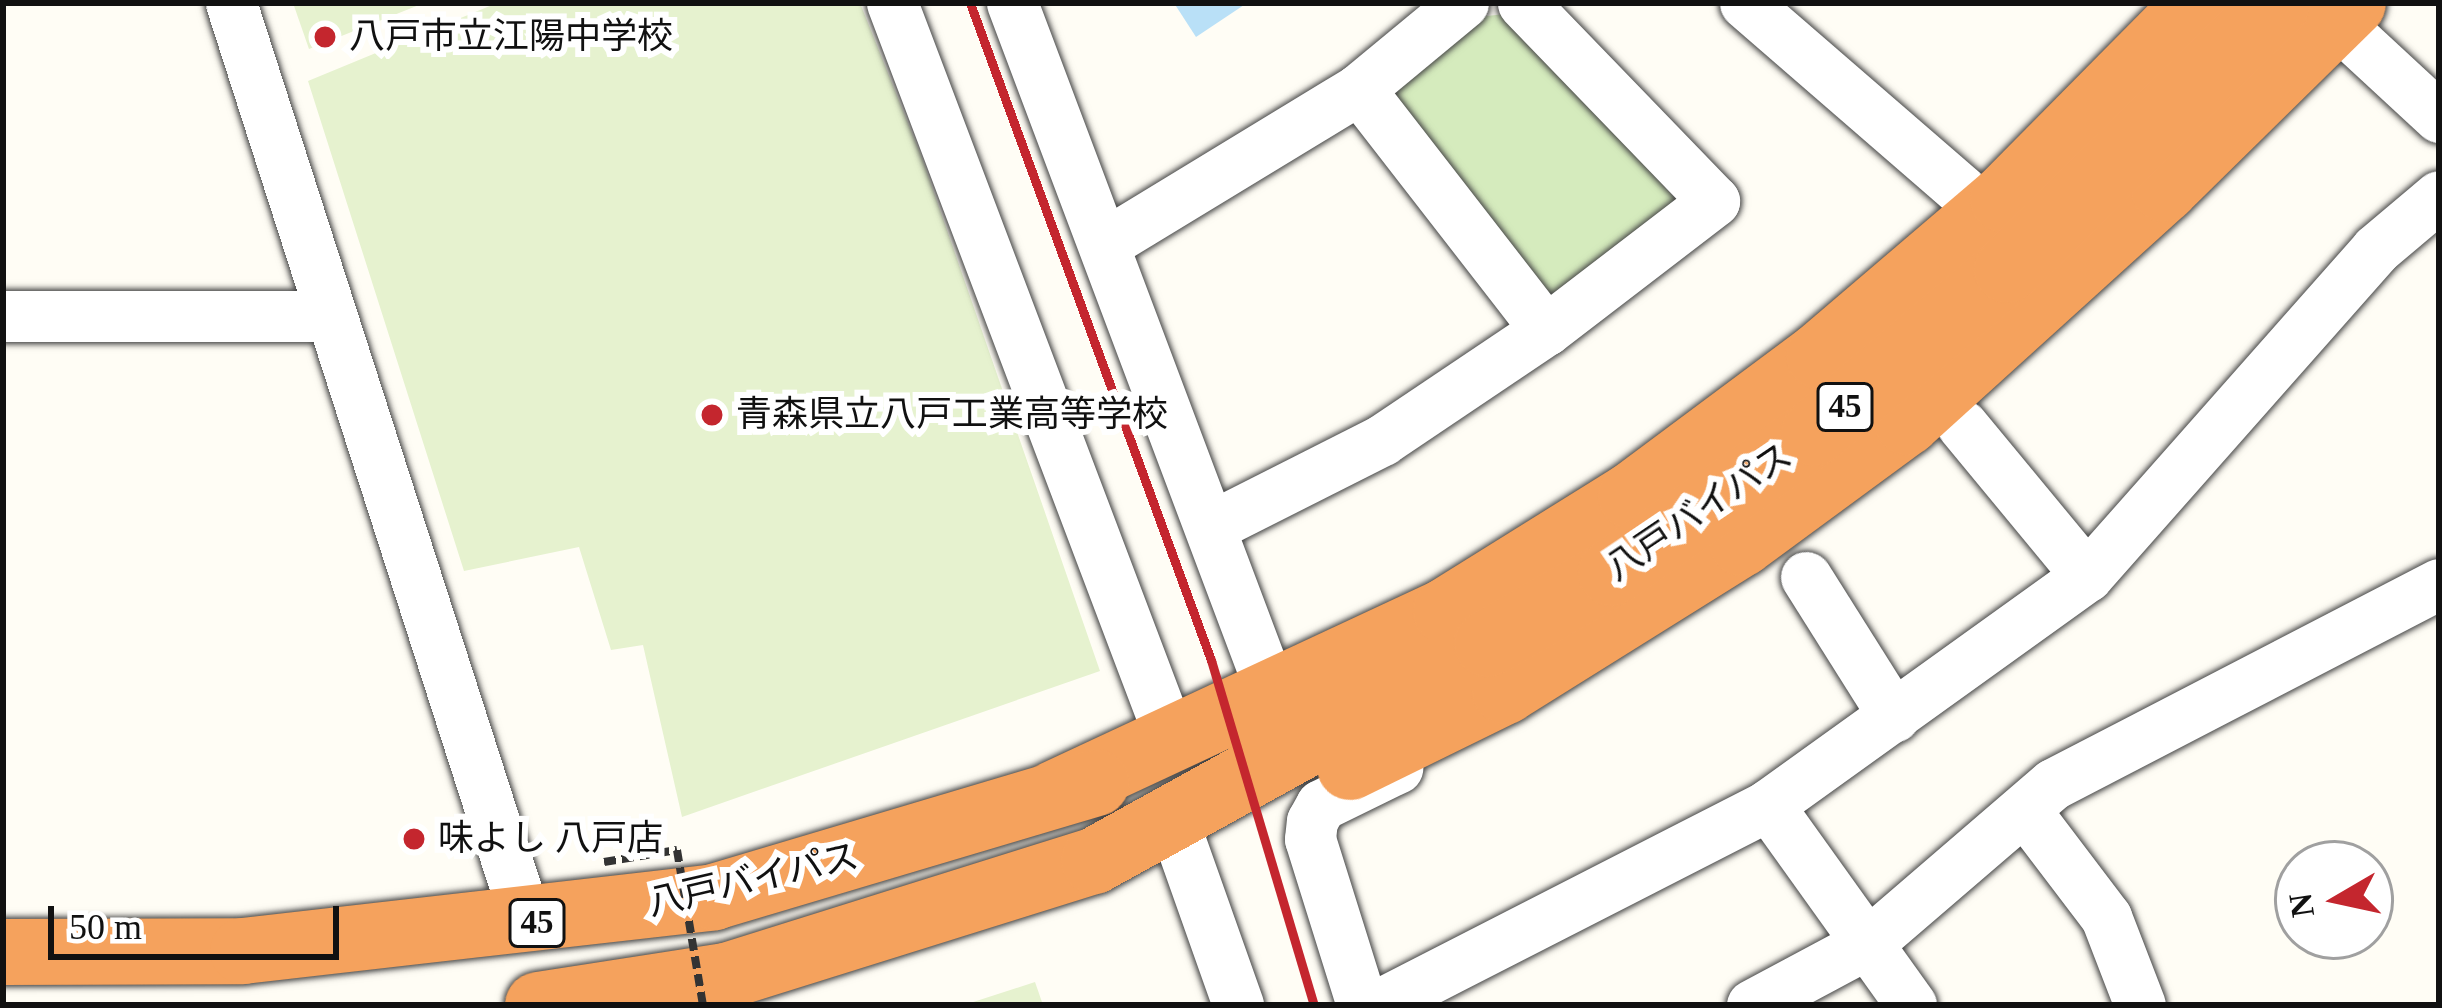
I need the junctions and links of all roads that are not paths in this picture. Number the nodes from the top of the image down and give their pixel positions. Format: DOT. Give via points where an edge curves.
graph roads {
  1 [pos="232,3"];
  2 [pos="892,3"];
  3 [pos="1012,3"];
  4 [pos="1463,3"];
  5 [pos="1522,3"];
  6 [pos="1745,3"];
  7 [pos="2197,3"];
  8 [pos="2278,3"];
  9 [pos="2356,23"];
  10 [pos="1359,89"];
  11 [pos="2439,118"];
  12 [pos="1961,191"];
  13 [pos="2439,196"];
  14 [pos="1106,243"];
  15 [pos="3,316"];
  16 [pos="329,316"];
  17 [pos="1546,330"];
  18 [pos="1962,425"];
  19 [pos="1212,526"];
  20 [pos="2087,576"];
  21 [pos="1806,578"];
  22 [pos="2439,584"];
  23 [pos="1505,691"];
  24 [pos="1272,694"];
  25 [pos="1894,717"];
  26 [pos="1344,722"];
  27 [pos="1171,740"];
  28 [pos="1054,794"];
  29 [pos="1768,805"];
  30 [pos="2027,813"];
  31 [pos="1179,838"];
  32 [pos="1094,861"];
  33 [pos="527,924"];
  34 [pos="1868,943"];
  35 [pos="3,952"];
  36 [pos="538,1005"];
  37 [pos="1238,1005"];
  38 [pos="1362,1005"];
  39 [pos="1378,1005"];
  40 [pos="1752,1005"];
  41 [pos="1911,1005"];
  42 [pos="2140,1005"];
  1 -- 16 [label="street"];
  2 -- 27 [label="street"];
  3 -- 14 [label="street"];
  4 -- 10 [label="street"];
  5 -- 17 [label="street" via="1714,201"];
  6 -- 12 [label="street"];
  7 -- 24 [label="highway" via="2003,199 1725,426 1630,496 1446,610"];
  8 -- 26 [label="highway, 八戸バイパス / 45" via="2007,270 1814,433 1611,573"];
  9 -- 11 [label="street"];
  9 -- 23 [label="highway" via="1907,422 1742,543"];
  10 -- 14 [label="street"];
  10 -- 17 [label="street"];
  13 -- 20 [label="street" via="2376,249"];
  14 -- 19 [label="street"];
  15 -- 16 [label="street"];
  16 -- 33 [label="street"];
  17 -- 19 [label="street" via="1382,440"];
  18 -- 20 [label="street"];
  19 -- 24 [label="street"];
  20 -- 25 [label="street"];
  21 -- 25 [label="street"];
  22 -- 30 [label="street" via="2053,784"];
  23 -- 31 [label="highway"];
  23 -- 38 [label="street" via="1410,762 1321,805 1312,820 1310,839"];
  24 -- 27 [label="highway"];
  25 -- 29 [label="street"];
  26 -- 28 [label="highway, 八戸バイパス / 45"];
  26 -- 32 [label="highway, 八戸バイパス / 45"];
  27 -- 28 [label="highway"];
  28 -- 33 [label="highway, 八戸バイパス / 45" via="715,897"];
  29 -- 34 [label="street"];
  29 -- 39 [label="street"];
  30 -- 34 [label="street"];
  30 -- 42 [label="street" via="2106,917"];
  31 -- 32 [label="highway"];
  31 -- 37 [label="street"];
  32 -- 36 [label="highway, 八戸バイパス / 45" via="726,976"];
  33 -- 35 [label="highway, 八戸バイパス / 45" via="242,951"];
  34 -- 40 [label="street"];
  34 -- 41 [label="street"];
}
